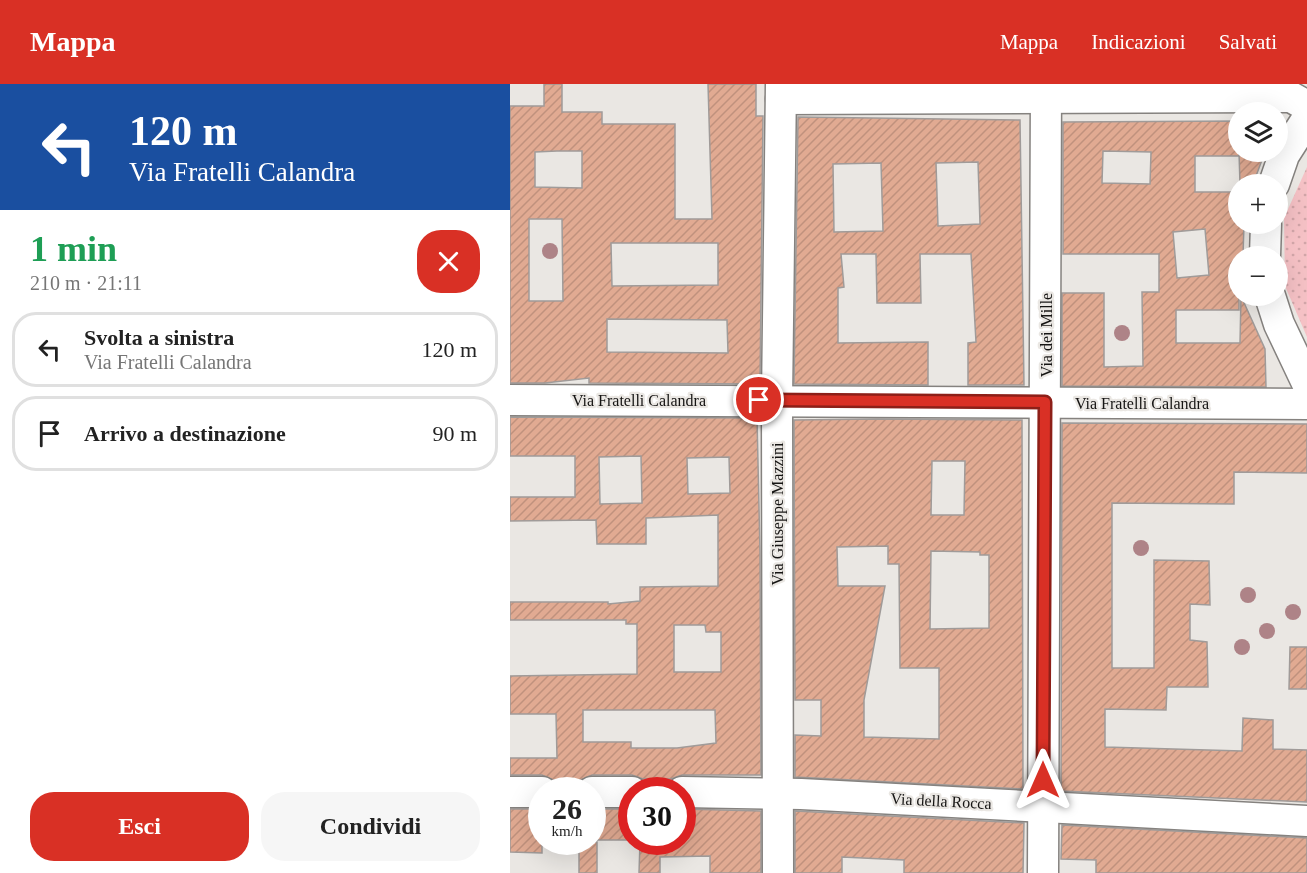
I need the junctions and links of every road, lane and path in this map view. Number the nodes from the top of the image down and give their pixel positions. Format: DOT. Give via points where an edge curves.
graph roads {
  1 [pos="781,91"];
  2 [pos="1046,91"];
  3 [pos="1307,106"];
  4 [pos="1307,119"];
  5 [pos="1277,174"];
  6 [pos="1273,306"];
  7 [pos="1307,383"];
  8 [pos="510,400"];
  9 [pos="777,400"];
  10 [pos="1045,402"];
  11 [pos="1307,404"];
  12 [pos="510,792"];
  13 [pos="528,792"];
  14 [pos="696,792"];
  15 [pos="776,793"];
  16 [pos="1043,806"];
  17 [pos="1307,821"];
  18 [pos="777,873"];
  19 [pos="1042,873"];
  1 -- 2 [label="street"];
  1 -- 9 [label="street, Via Giuseppe Mazzini"];
  2 -- 3 [label="street" via="1291,97"];
  2 -- 10 [label="street, Via dei Mille"];
  4 -- 5 [label="street" via="1284,155"];
  6 -- 7 [label="street"];
  8 -- 9 [label="street, Via Fratelli Calandra"];
  9 -- 10 [label="street, Via Fratelli Calandra"];
  9 -- 15 [label="street, Via Giuseppe Mazzini"];
  10 -- 11 [label="street, Via Fratelli Calandra"];
  10 -- 16 [label="street, Via dei Mille"];
  12 -- 13 [label="street"];
  14 -- 15 [label="street, Via della Rocca"];
  15 -- 16 [label="street, Via della Rocca"];
  15 -- 18 [label="street, Via Giuseppe Mazzini"];
  16 -- 17 [label="street, Via della Rocca"];
  16 -- 19 [label="street, Via dei Mille"];
}
